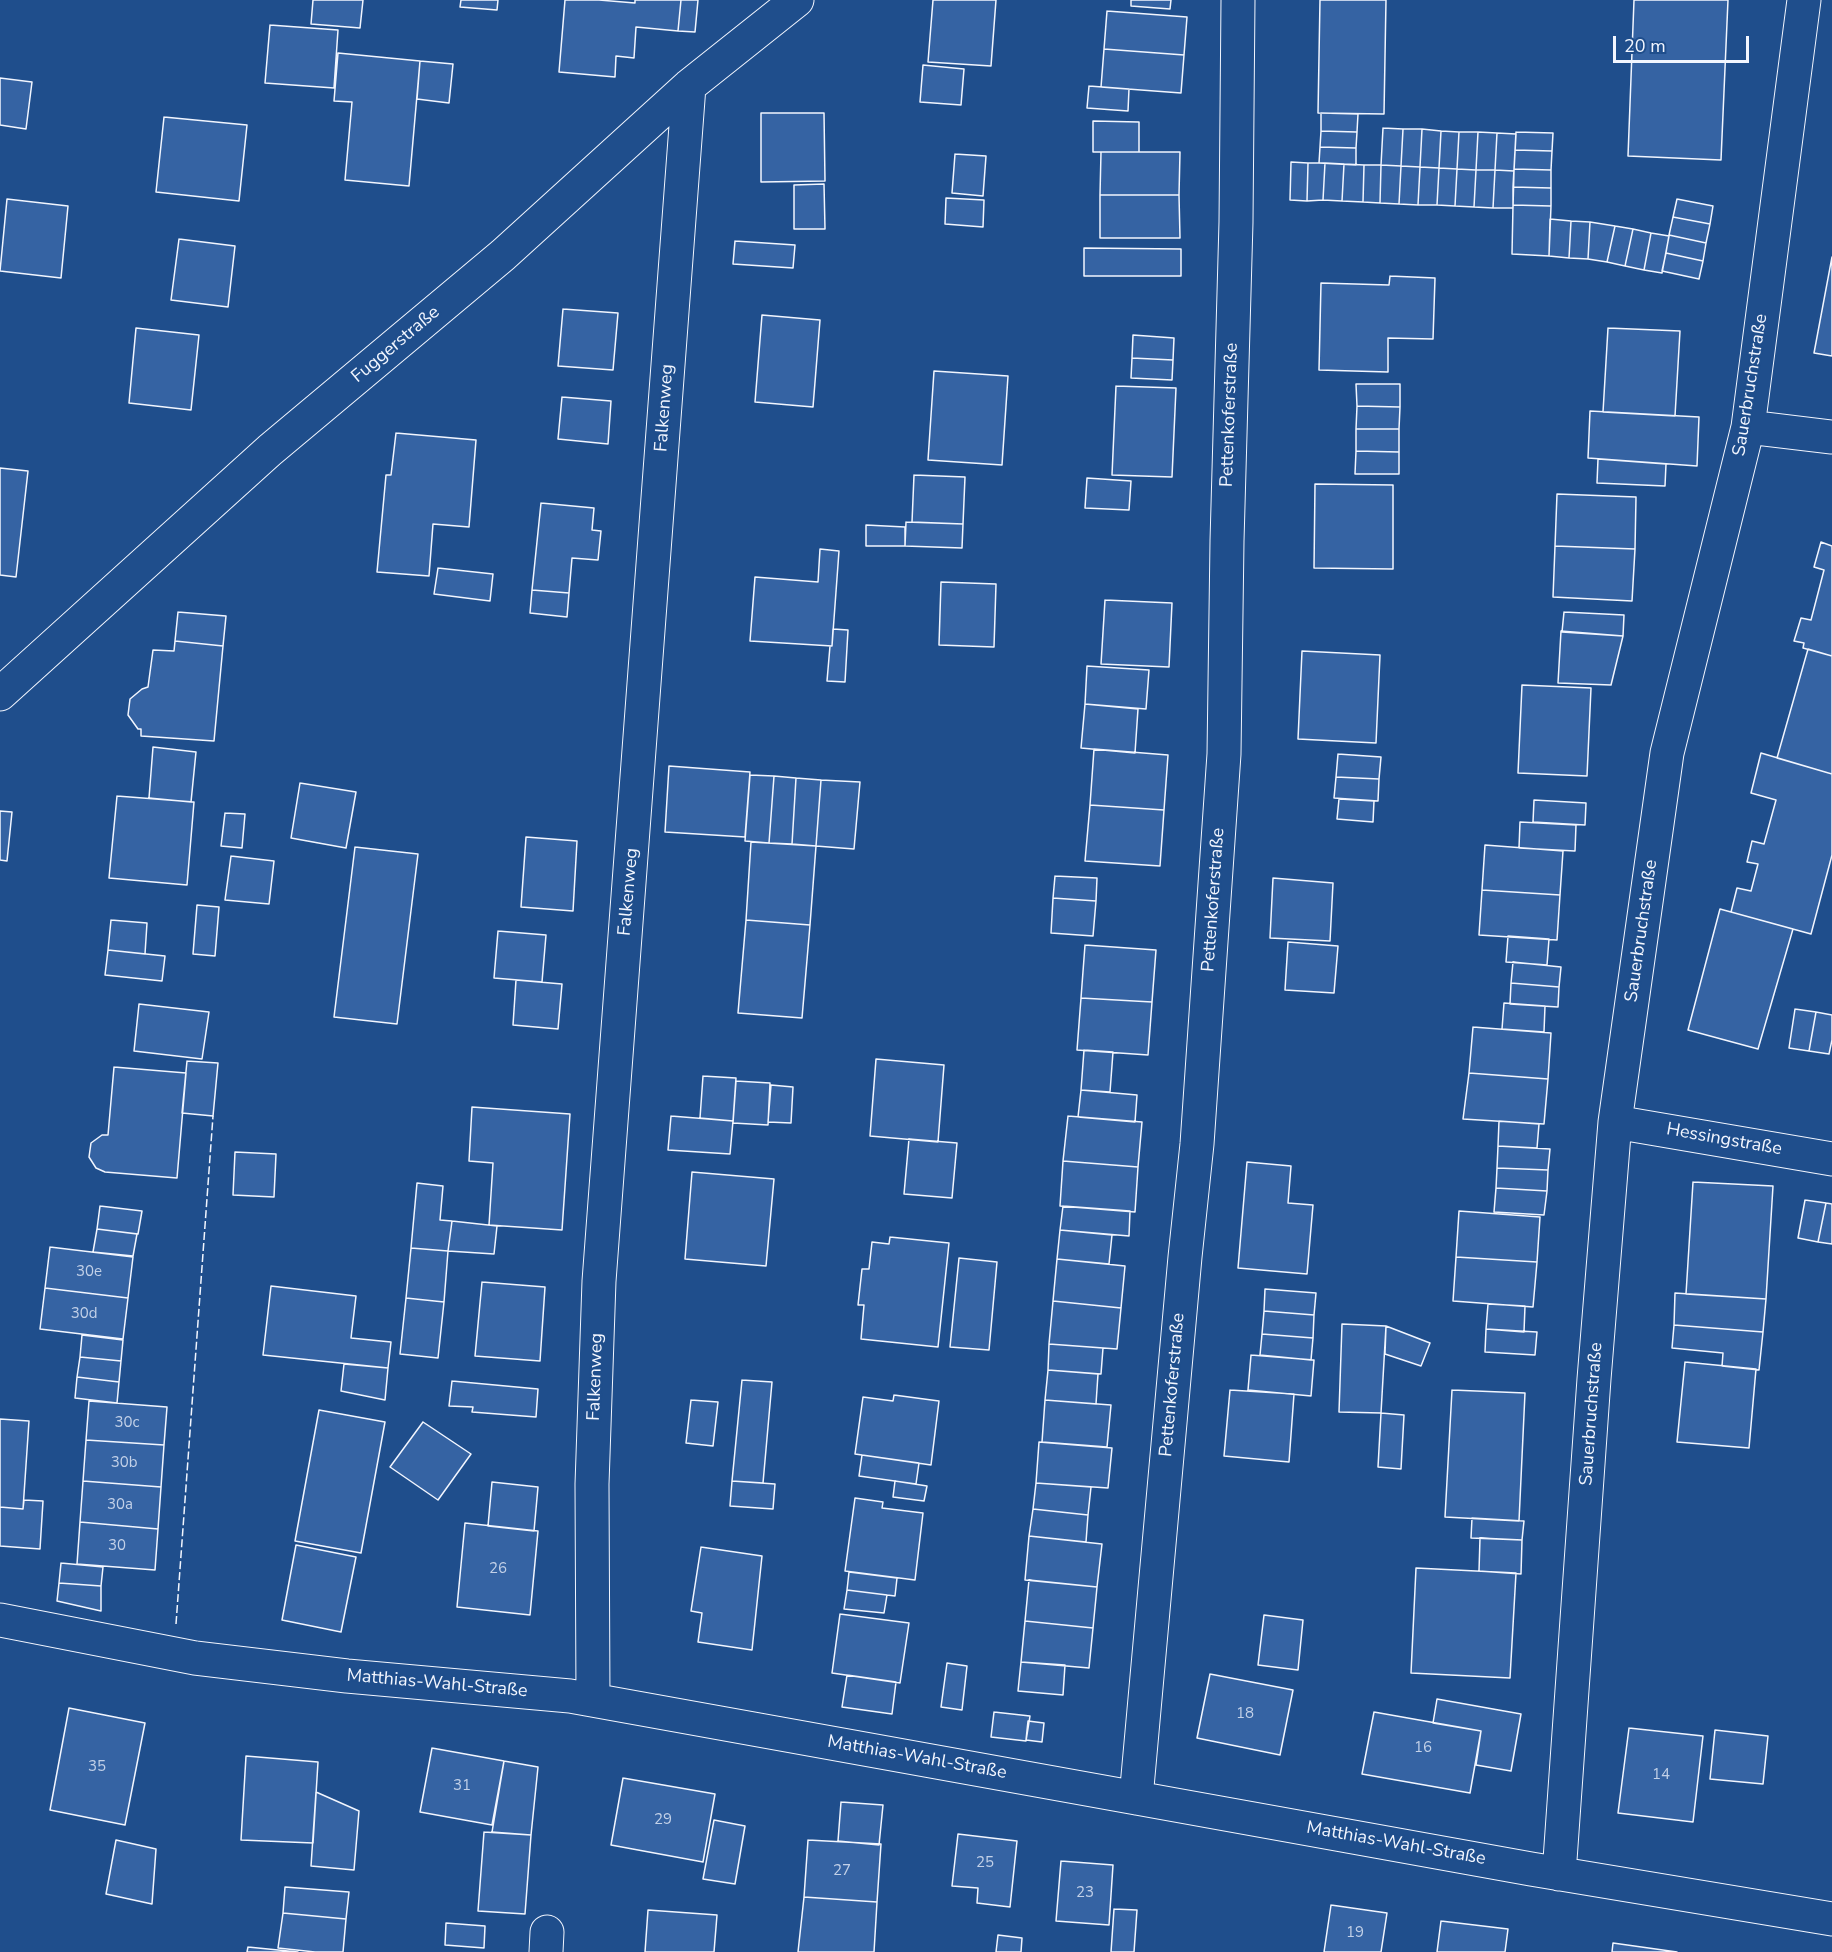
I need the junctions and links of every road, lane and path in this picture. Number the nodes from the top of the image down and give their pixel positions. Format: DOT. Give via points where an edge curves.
graph roads {
  1 [pos="797,0"];
  2 [pos="1238,0"];
  3 [pos="1804,0"];
  4 [pos="689,86"];
  5 [pos="1748,427"];
  6 [pos="1832,437"];
  7 [pos="0,694"];
  8 [pos="1615,1122"];
  9 [pos="1832,1159"];
  10 [pos="0,1620"];
  11 [pos="593,1700"];
  12 [pos="1136,1798"];
  13 [pos="1559,1874"];
  14 [pos="1832,1919"];
  1 -- 4 [label="street, Fuggerstraße"];
  2 -- 12 [label="street, Pettenkoferstraße" via="1224,754 1197,1144"];
  3 -- 5 [label="street, Sauerbruchstraße"];
  4 -- 7 [label="street, Fuggerstraße" via="503,255 270,450"];
  4 -- 11 [label="street, Falkenweg" via="599,1281 592,1484"];
  5 -- 6 [label="street"];
  5 -- 8 [label="street, Sauerbruchstraße" via="1667,753"];
  8 -- 9 [label="street, Hessingstraße"];
  8 -- 13 [label="street, Sauerbruchstraße"];
  10 -- 11 [label="street, Matthias-Wahl-Straße" via="195,1658"];
  11 -- 12 [label="street, Matthias-Wahl-Straße"];
  12 -- 13 [label="street, Matthias-Wahl-Straße"];
  13 -- 14 [label="street, Matthias-Wahl-Straße"];
}
